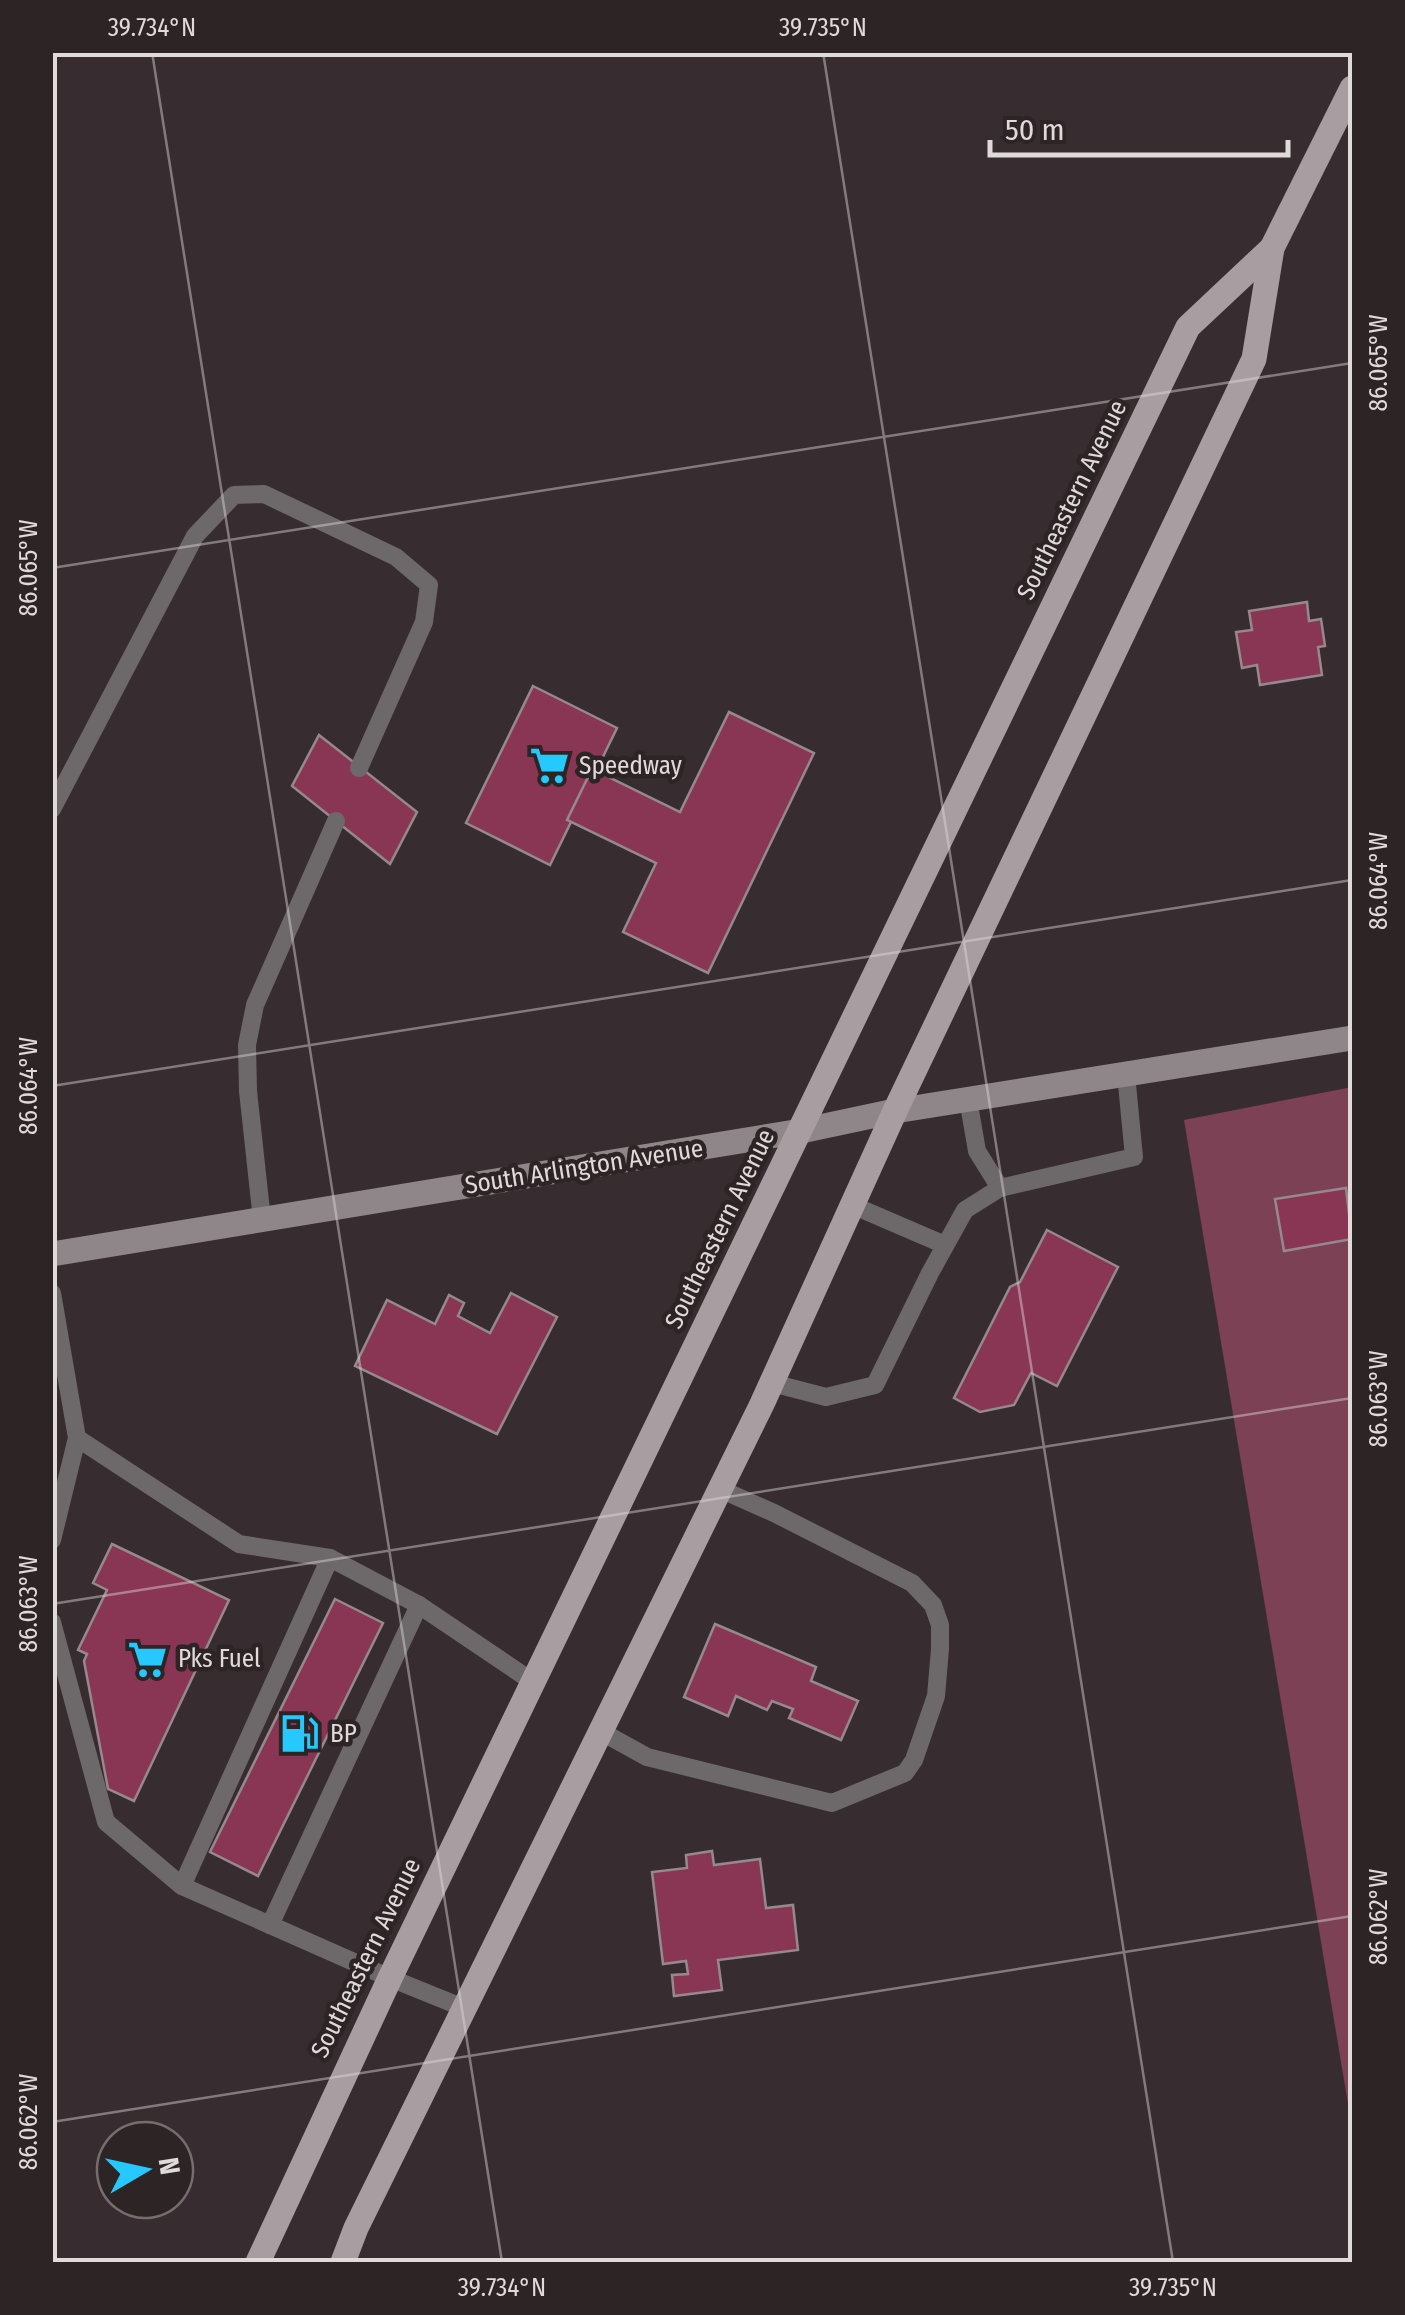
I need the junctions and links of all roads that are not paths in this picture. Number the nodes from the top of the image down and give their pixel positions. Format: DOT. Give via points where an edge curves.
graph roads {
  1 [pos="1352,88"];
  2 [pos="1272,248"];
  3 [pos="359,768"];
  4 [pos="52,809"];
  5 [pos="336,821"];
  6 [pos="1352,1038"];
  7 [pos="1126,1074"];
  8 [pos="968,1099"];
  9 [pos="894,1111"];
  10 [pos="801,1132"];
  11 [pos="1000,1188"];
  12 [pos="852,1204"];
  13 [pos="262,1220"];
  14 [pos="945,1245"];
  15 [pos="52,1254"];
  16 [pos="52,1293"];
  17 [pos="772,1383"];
  18 [pos="77,1438"];
  19 [pos="720,1488"];
  20 [pos="52,1540"];
  21 [pos="330,1558"];
  22 [pos="420,1605"];
  23 [pos="52,1622"];
  24 [pos="533,1682"];
  25 [pos="600,1732"];
  26 [pos="182,1886"];
  27 [pos="270,1925"];
  28 [pos="390,1978"];
  29 [pos="464,2008"];
  30 [pos="258,2262"];
  31 [pos="343,2262"];
  1 -- 2 [label="main road, Southeastern Avenue"];
  2 -- 9 [label="main road, Southeastern Avenue" via="1254,360"];
  2 -- 10 [label="main road, Southeastern Avenue" via="1188,328"];
  3 -- 4 [label="lane" via="424,622 429,585 396,558 264,494 234,494 195,536"];
  5 -- 13 [label="lane" via="254,1004 248,1090"];
  6 -- 7 [label="main road, South Arlington Avenue"];
  7 -- 8 [label="main road, South Arlington Avenue"];
  7 -- 11 [label="lane" via="1134,1158"];
  8 -- 9 [label="main road, South Arlington Avenue"];
  8 -- 11 [label="lane" via="978,1151"];
  9 -- 10 [label="main road, South Arlington Avenue"];
  9 -- 12 [label="main road, Southeastern Avenue"];
  10 -- 13 [label="main road, South Arlington Avenue"];
  10 -- 24 [label="main road, Southeastern Avenue"];
  11 -- 14 [label="lane" via="965,1210"];
  12 -- 14 [label="lane"];
  12 -- 17 [label="main road, Southeastern Avenue"];
  13 -- 15 [label="main road, South Arlington Avenue"];
  14 -- 17 [label="lane" via="875,1385 826,1397"];
  16 -- 18 [label="lane"];
  17 -- 19 [label="main road, Southeastern Avenue"];
  18 -- 20 [label="lane"];
  18 -- 21 [label="lane" via="239,1544"];
  19 -- 25 [label="main road, Southeastern Avenue"];
  19 -- 25 [label="lane" via="912,1582 933,1604 940,1625 936,1696 914,1760 905,1773 832,1803 647,1756"];
  21 -- 22 [label="lane"];
  21 -- 26 [label="lane"];
  22 -- 24 [label="lane"];
  22 -- 27 [label="lane"];
  23 -- 26 [label="lane" via="106,1822"];
  24 -- 28 [label="main road, Southeastern Avenue"];
  25 -- 29 [label="main road, Southeastern Avenue"];
  26 -- 27 [label="lane"];
  27 -- 28 [label="lane"];
  28 -- 29 [label="lane"];
  28 -- 30 [label="main road, Southeastern Avenue"];
  29 -- 31 [label="main road, Southeastern Avenue"];
}
